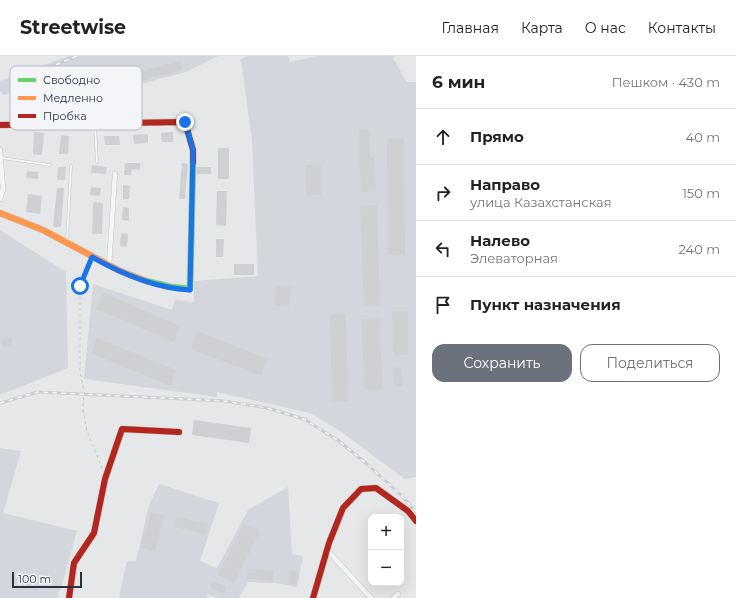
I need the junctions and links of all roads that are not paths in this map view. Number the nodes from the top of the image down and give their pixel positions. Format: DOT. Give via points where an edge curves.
graph roads {
  1 [pos="142,123"];
  2 [pos="0,125"];
  3 [pos="10,125"];
  4 [pos="95,130"];
  5 [pos="0,150"];
  6 [pos="1,158"];
  7 [pos="97,162"];
  8 [pos="50,165"];
  9 [pos="71,166"];
  10 [pos="115,174"];
  11 [pos="0,199"];
  12 [pos="0,213"];
  13 [pos="66,243"];
  14 [pos="109,266"];
  15 [pos="179,432"];
  16 [pos="416,521"];
  17 [pos="327,550"];
  18 [pos="398,594"];
  19 [pos="69,598"];
  20 [pos="313,598"];
  21 [pos="372,598"];
  22 [pos="393,598"];
  1 -- 14 [label="street" via="185,122 193,150 190,290 138,280"];
  2 -- 3 [label="street"];
  4 -- 7 [label="lane"];
  5 -- 6 [label="street"];
  6 -- 8 [label="lane"];
  6 -- 11 [label="street" via="3,189"];
  9 -- 13 [label="lane"];
  10 -- 14 [label="street"];
  12 -- 13 [label="street"];
  13 -- 14 [label="street"];
  15 -- 19 [label="street" via="122,429 105,479 94,533 74,562"];
  16 -- 17 [label="street" via="408,511 376,488 361,489 344,508"];
  17 -- 20 [label="street"];
  17 -- 21 [label="street"];
  18 -- 22 [label="street"];
}
